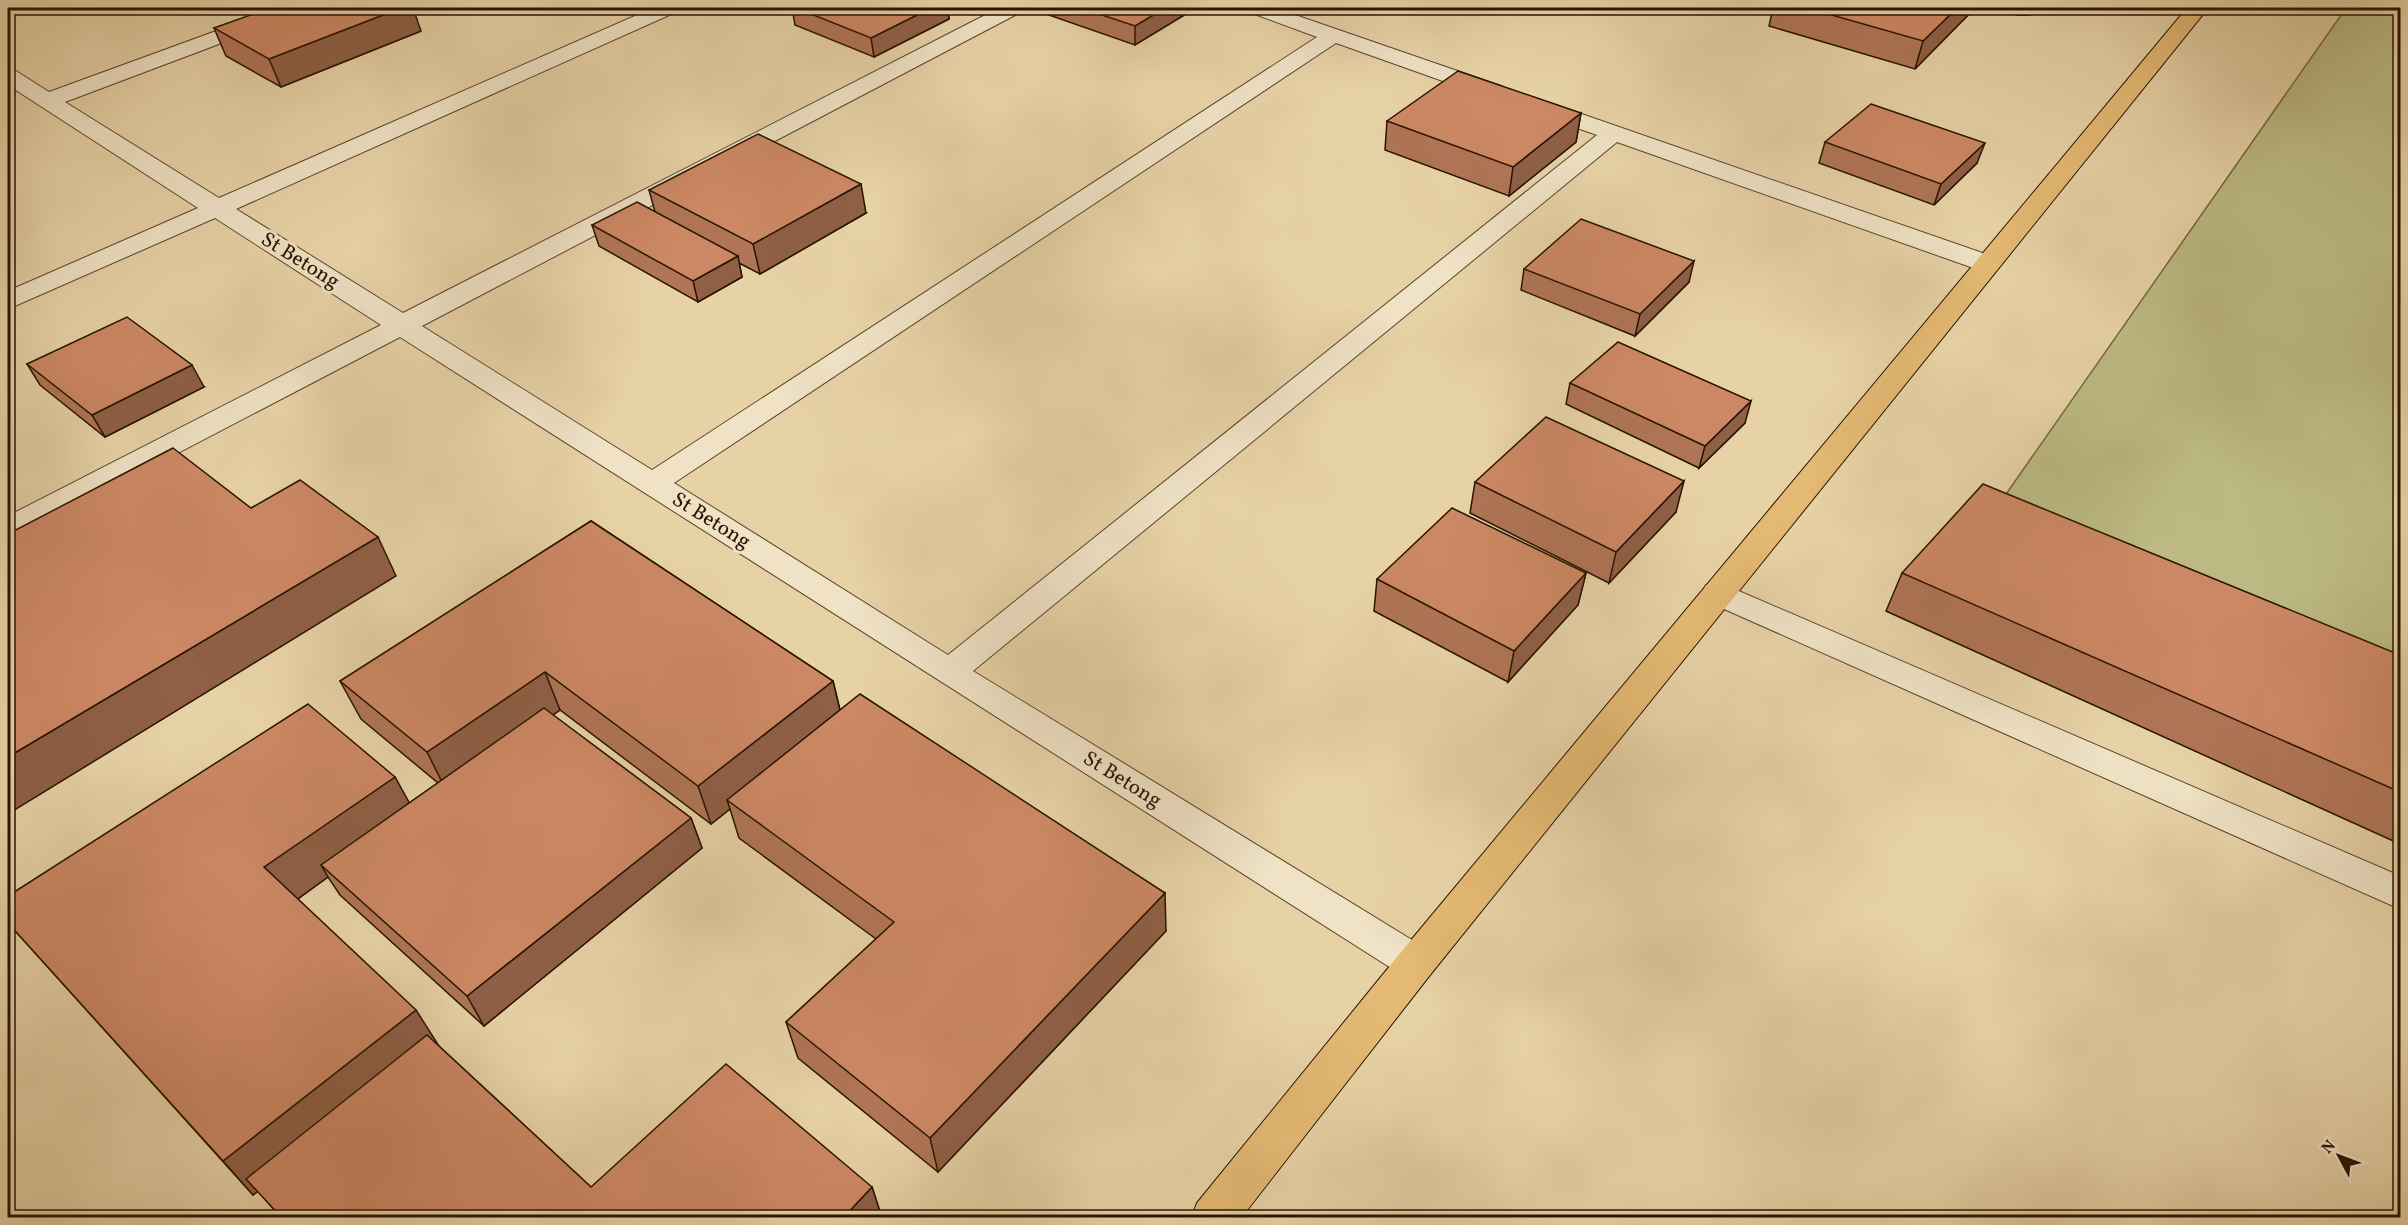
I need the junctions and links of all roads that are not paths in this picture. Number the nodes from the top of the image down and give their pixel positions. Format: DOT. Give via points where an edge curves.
graph roads {
  1 [pos="297,8"];
  2 [pos="669,8"];
  3 [pos="1014,8"];
  4 [pos="1256,8"];
  5 [pos="2198,8"];
  6 [pos="1334,35"];
  7 [pos="8,76"];
  8 [pos="46,101"];
  9 [pos="1614,133"];
  10 [pos="217,208"];
  11 [pos="1988,264"];
  12 [pos="8,301"];
  13 [pos="401,325"];
  14 [pos="652,484"];
  15 [pos="8,529"];
  16 [pos="1718,592"];
  17 [pos="950,672"];
  18 [pos="2400,893"];
  19 [pos="1416,963"];
  20 [pos="1213,1218"];
  1 -- 8 [label="street"];
  2 -- 10 [label="street"];
  3 -- 13 [label="street"];
  4 -- 6 [label="street"];
  5 -- 11 [label="main road"];
  6 -- 9 [label="street"];
  6 -- 14 [label="street"];
  7 -- 8 [label="street, St Betong"];
  8 -- 10 [label="street, St Betong"];
  9 -- 11 [label="street"];
  9 -- 17 [label="street"];
  10 -- 12 [label="street"];
  10 -- 13 [label="street, St Betong"];
  11 -- 16 [label="main road"];
  13 -- 14 [label="street, St Betong"];
  13 -- 15 [label="street"];
  14 -- 17 [label="street, St Betong"];
  16 -- 18 [label="street"];
  16 -- 19 [label="main road"];
  17 -- 19 [label="street, St Betong"];
  19 -- 20 [label="main road"];
}
